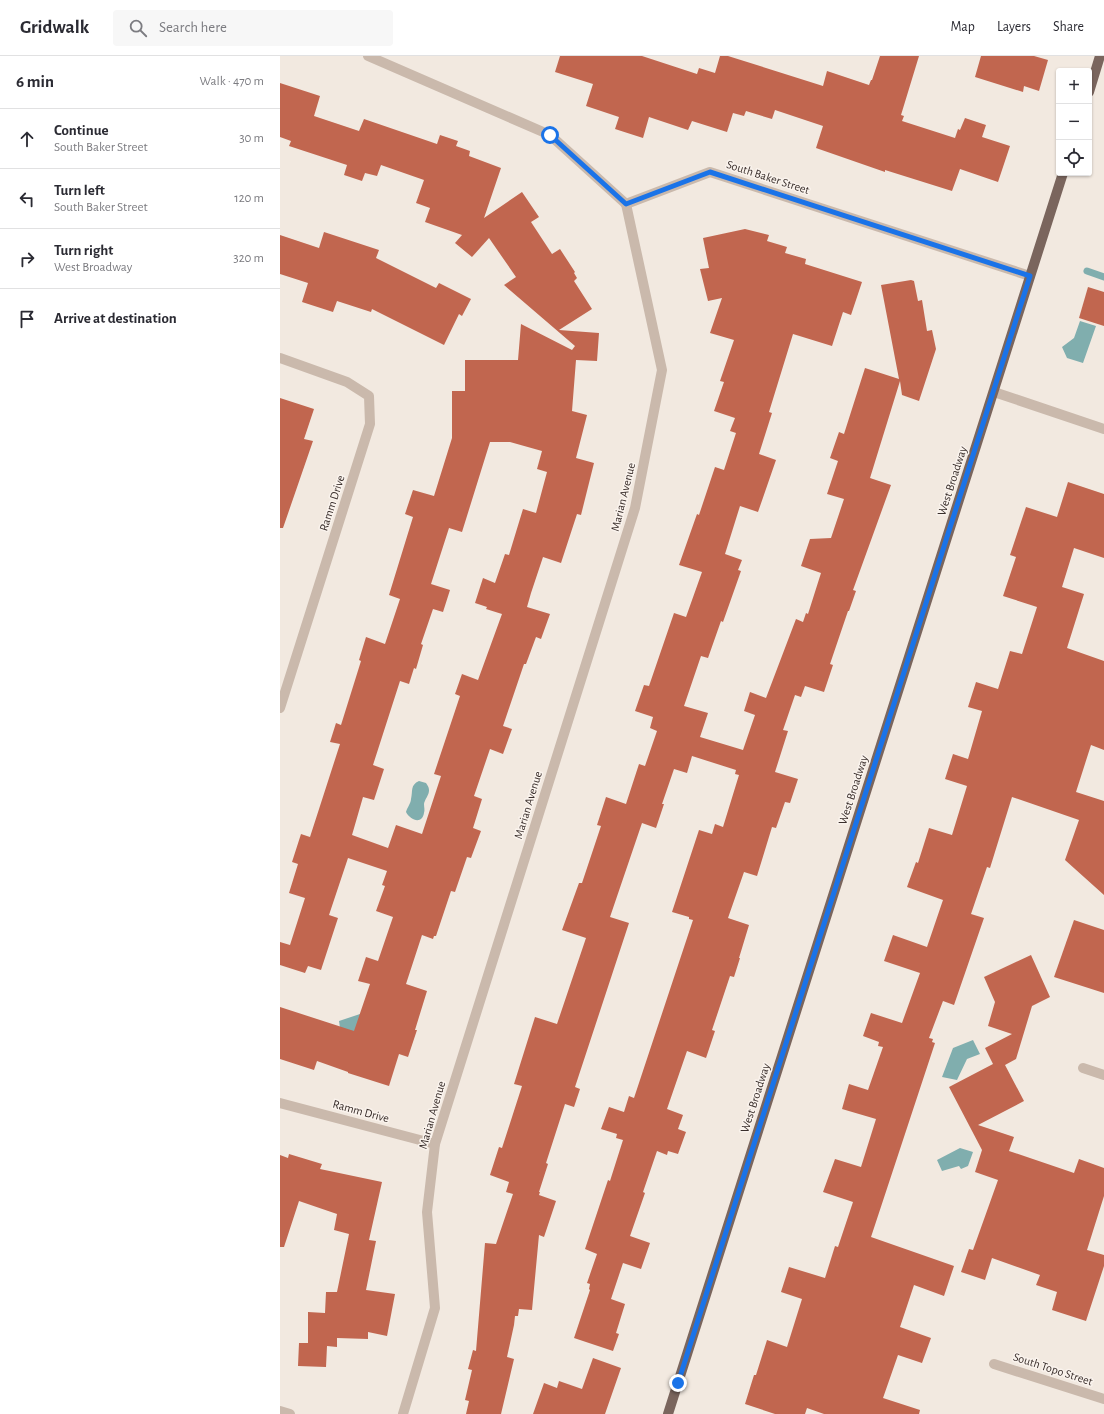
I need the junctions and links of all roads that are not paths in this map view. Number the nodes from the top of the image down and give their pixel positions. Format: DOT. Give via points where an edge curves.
graph roads {
  1 [pos="368,56"];
  2 [pos="1100,56"];
  3 [pos="1092,82"];
  4 [pos="1062,176"];
  5 [pos="626,204"];
  6 [pos="1030,276"];
  7 [pos="280,358"];
  8 [pos="994,392"];
  9 [pos="1104,429"];
  10 [pos="280,708"];
  11 [pos="1083,1068"];
  12 [pos="1104,1075"];
  13 [pos="280,1103"];
  14 [pos="435,1144"];
  15 [pos="994,1364"];
  16 [pos="1103,1396"];
  17 [pos="280,1410"];
  18 [pos="290,1414"];
  19 [pos="403,1414"];
  20 [pos="668,1414"];
  1 -- 5 [label="street" via="550,135"];
  2 -- 3 [label="main road"];
  4 -- 6 [label="main road, West Broadway"];
  5 -- 6 [label="street, South Baker Street" via="710,172"];
  5 -- 14 [label="street, Marian Avenue" via="662,370 636,508"];
  6 -- 8 [label="main road, West Broadway"];
  7 -- 10 [label="street, Ramm Drive" via="347,382 369,396 370,424"];
  8 -- 9 [label="street"];
  8 -- 20 [label="main road, West Broadway"];
  11 -- 12 [label="street"];
  13 -- 14 [label="street, Ramm Drive"];
  14 -- 19 [label="street, Marian Avenue" via="427,1212 435,1308"];
  15 -- 16 [label="street, South Topo Street"];
  17 -- 18 [label="street"];
}
